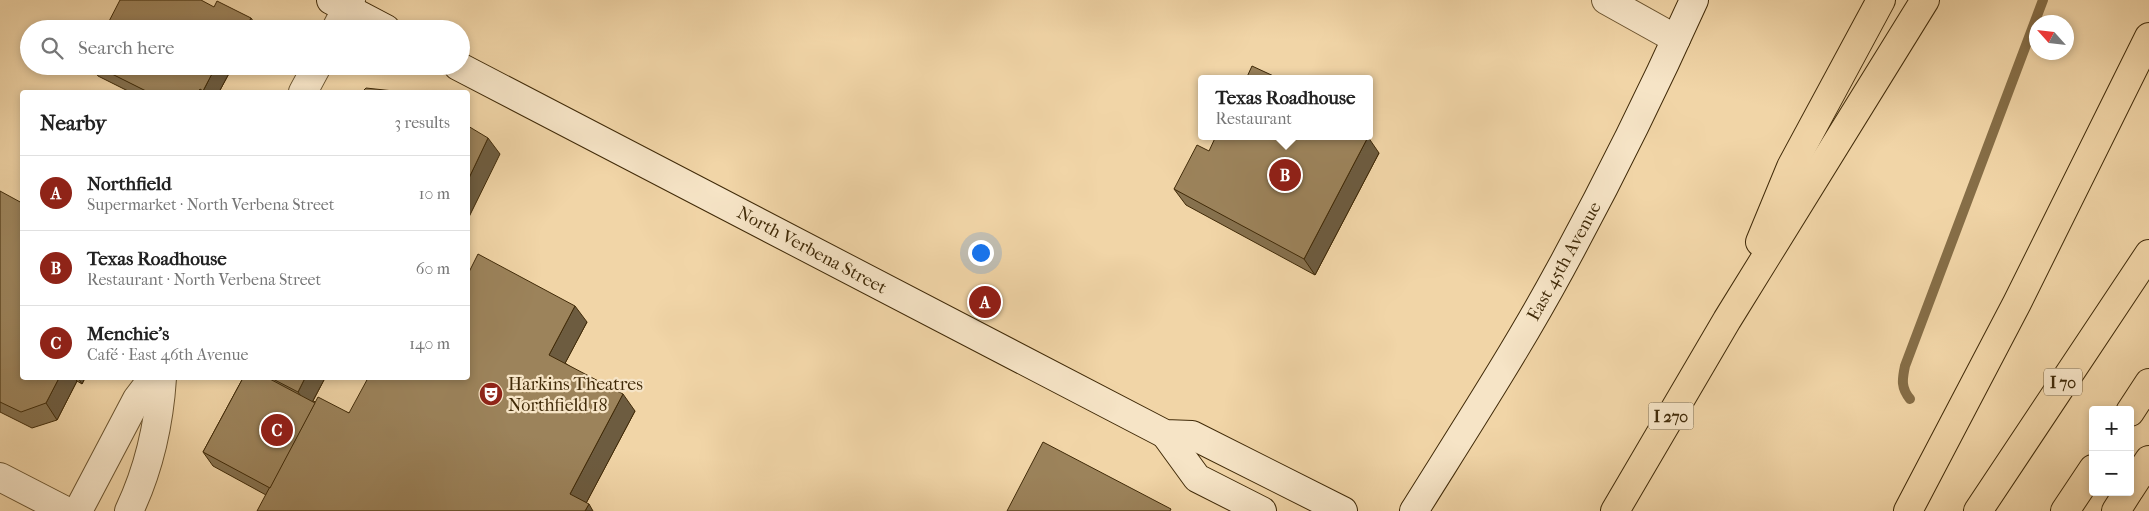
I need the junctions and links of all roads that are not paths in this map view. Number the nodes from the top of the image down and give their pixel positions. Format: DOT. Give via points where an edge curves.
graph roads {
  1 [pos="1606,0"];
  2 [pos="1694,0"];
  3 [pos="1881,0"];
  4 [pos="1925,0"];
  5 [pos="341,9"];
  6 [pos="366,20"];
  7 [pos="2149,38"];
  8 [pos="1676,39"];
  9 [pos="470,72"];
  10 [pos="312,75"];
  11 [pos="304,90"];
  12 [pos="2149,254"];
  13 [pos="1727,320"];
  14 [pos="151,380"];
  15 [pos="162,380"];
  16 [pos="2149,383"];
  17 [pos="2134,406"];
  18 [pos="1165,434"];
  19 [pos="2149,460"];
  20 [pos="2089,475"];
  21 [pos="0,477"];
  22 [pos="2134,483"];
  23 [pos="2125,496"];
  24 [pos="66,511"];
  25 [pos="78,511"];
  26 [pos="129,511"];
  27 [pos="1262,511"];
  28 [pos="1343,511"];
  29 [pos="1414,511"];
  30 [pos="1615,511"];
  31 [pos="1908,511"];
  32 [pos="1978,511"];
  33 [pos="2065,511"];
  34 [pos="2116,511"];
  1 -- 8 [label="street"];
  2 -- 8 [label="street, East 45th Avenue"];
  3 -- 13 [label="highway" via="1791,167"];
  4 -- 13 [label="highway"];
  5 -- 6 [label="street"];
  7 -- 31 [label="highway" via="2017,303"];
  8 -- 29 [label="street, East 45th Avenue" via="1615,167 1560,269"];
  9 -- 18 [label="street, North Verbena Street"];
  10 -- 11 [label="street"];
  12 -- 32 [label="highway, I 70"];
  13 -- 30 [label="highway, I 270"];
  14 -- 25 [label="street" via="137,399"];
  15 -- 26 [label="street" via="156,433"];
  16 -- 17 [label="highway"];
  18 -- 27 [label="street, North Verbena Street" via="1198,478"];
  18 -- 28 [label="street, North Verbena Street" via="1192,435"];
  19 -- 22 [label="highway"];
  20 -- 33 [label="highway"];
  21 -- 24 [label="street"];
  23 -- 34 [label="highway"];
}
